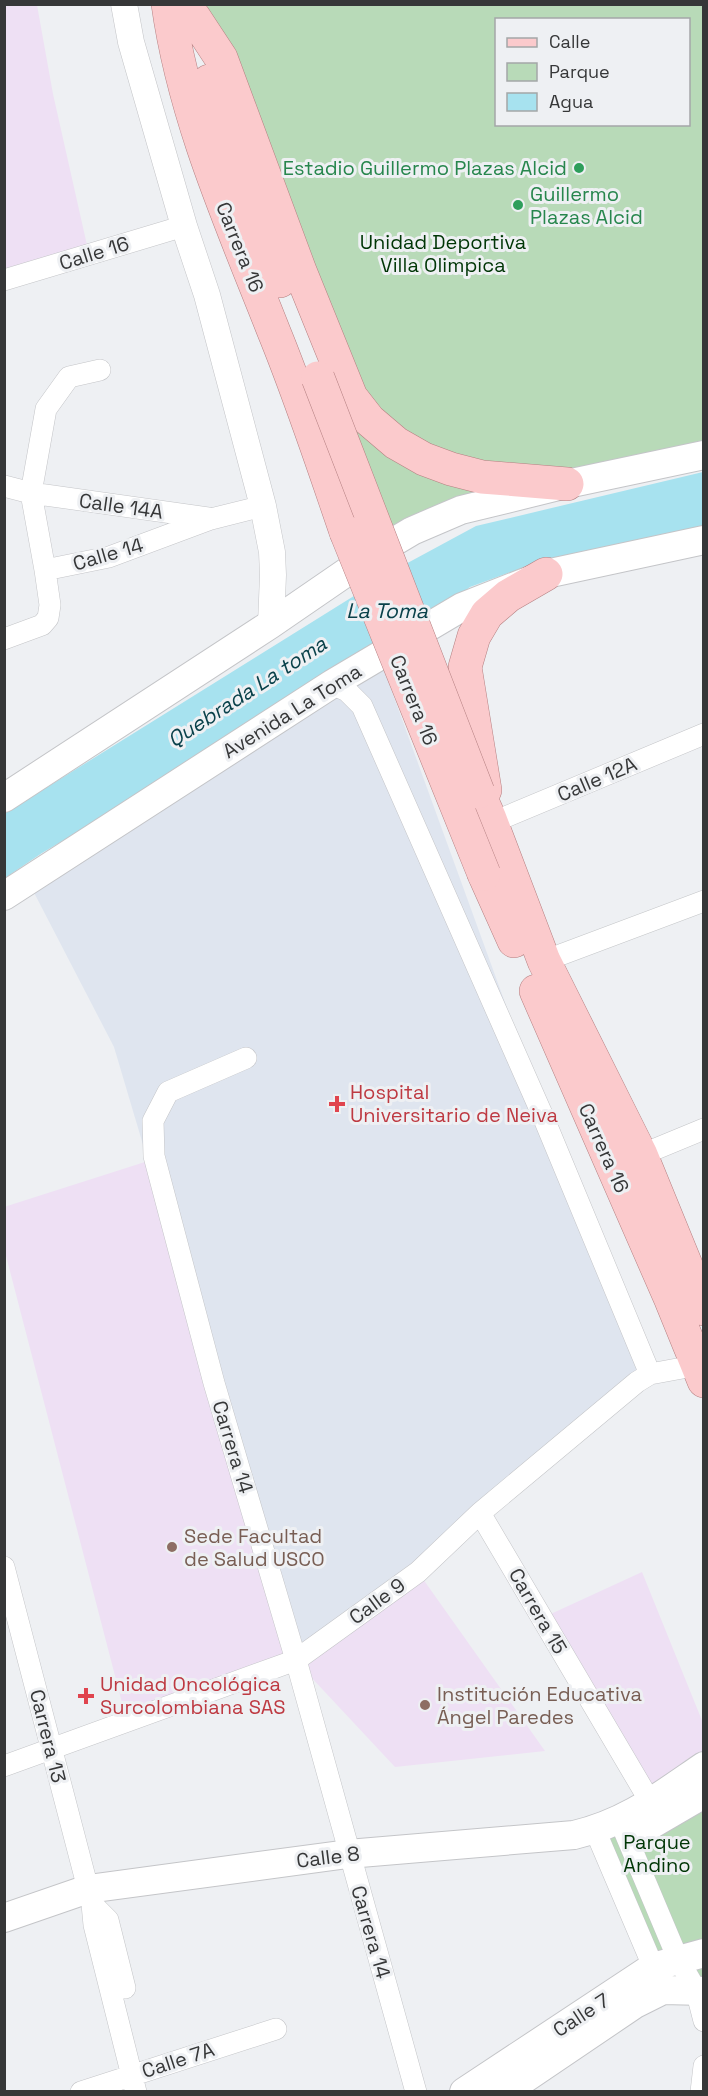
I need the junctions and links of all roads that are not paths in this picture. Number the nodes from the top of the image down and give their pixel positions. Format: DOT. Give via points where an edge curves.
graph roads {
  1 [pos="124,4"];
  2 [pos="185,9"];
  3 [pos="184,226"];
  4 [pos="4,280"];
  5 [pos="100,370"];
  6 [pos="307,382"];
  7 [pos="704,455"];
  8 [pos="567,484"];
  9 [pos="4,486"];
  10 [pos="31,493"];
  11 [pos="263,506"];
  12 [pos="211,519"];
  13 [pos="704,540"];
  14 [pos="45,570"];
  15 [pos="546,574"];
  16 [pos="271,624"];
  17 [pos="4,639"];
  18 [pos="332,684"];
  19 [pos="704,734"];
  20 [pos="4,798"];
  21 [pos="486,811"];
  22 [pos="4,896"];
  23 [pos="704,902"];
  24 [pos="544,962"];
  25 [pos="246,1058"];
  26 [pos="704,1129"];
  27 [pos="641,1155"];
  28 [pos="704,1309"];
  29 [pos="701,1370"];
  30 [pos="650,1374"];
  31 [pos="480,1513"];
  32 [pos="4,1567"];
  33 [pos="8,1597"];
  34 [pos="296,1660"];
  35 [pos="52,1749"];
  36 [pos="4,1766"];
  37 [pos="704,1766"];
  38 [pos="704,1794"];
  39 [pos="655,1811"];
  40 [pos="611,1834"];
  41 [pos="351,1862"];
  42 [pos="90,1897"];
  43 [pos="4,1918"];
  44 [pos="4,1935"];
  45 [pos="675,1967"];
  46 [pos="700,1990"];
  47 [pos="704,2021"];
  48 [pos="276,2030"];
  49 [pos="704,2066"];
  50 [pos="140,2082"];
  51 [pos="81,2091"];
  52 [pos="417,2091"];
  53 [pos="464,2091"];
  54 [pos="505,2091"];
  55 [pos="701,2091"];
  1 -- 3 [label="street" via="131,42"];
  2 -- 6 [label="main road, Carrera 16"];
  2 -- 8 [label="main road" via="221,58 351,397 369,420 396,443 450,469 482,477"];
  3 -- 4 [label="street, Calle 16"];
  3 -- 11 [label="street" via="207,295"];
  5 -- 10 [label="street" via="69,377 46,409"];
  6 -- 21 [label="main road, Carrera 16, bridge"];
  6 -- 29 [label="main road, Carrera 16, bridge" via="346,532 484,874"];
  7 -- 8 [label="main road"];
  8 -- 16 [label="main road" via="461,510 412,531"];
  9 -- 10 [label="street, Calle 14A"];
  10 -- 12 [label="street, Calle 14A"];
  10 -- 14 [label="street"];
  11 -- 12 [label="street, Calle 14"];
  11 -- 16 [label="street" via="272,552"];
  12 -- 14 [label="street, Calle 14" via="109,557"];
  13 -- 15 [label="main road, Avenida La Toma"];
  14 -- 17 [label="street, Calle 14" via="48,618 42,625"];
  15 -- 18 [label="main road, Avenida La Toma" via="462,607"];
  15 -- 21 [label="main road" via="508,596 487,614 474,636 465,667"];
  16 -- 20 [label="main road"];
  18 -- 22 [label="main road, Avenida La Toma"];
  18 -- 30 [label="street" via="347,691 362,706 542,1114"];
  19 -- 21 [label="street, Calle 12A"];
  21 -- 24 [label="main road, Carrera 16"];
  23 -- 24 [label="street"];
  24 -- 27 [label="main road, Carrera 16"];
  25 -- 34 [label="street, Carrera 14" via="168,1092 153,1121 154,1156 214,1383"];
  26 -- 27 [label="street"];
  27 -- 28 [label="main road, Carrera 16"];
  29 -- 30 [label="street, Calle 9"];
  30 -- 31 [label="street, Calle 9"];
  31 -- 34 [label="street, Calle 9" via="418,1572"];
  31 -- 39 [label="street, Carrera 15"];
  32 -- 33 [label="street, Carrera 13"];
  33 -- 35 [label="street, Carrera 13"];
  34 -- 35 [label="street, Calle 9"];
  34 -- 41 [label="street, Carrera 14"];
  35 -- 36 [label="street, Calle 9"];
  35 -- 42 [label="street, Carrera 13"];
  37 -- 39 [label="main road"];
  38 -- 39 [label="main road"];
  39 -- 40 [label="main road, Calle 8"];
  40 -- 41 [label="main road, Calle 8" via="517,1857"];
  40 -- 45 [label="street"];
  41 -- 42 [label="main road, Calle 8"];
  41 -- 52 [label="street, Carrera 14"];
  42 -- 43 [label="main road, Calle 8"];
  42 -- 44 [label="main road, Calle 8"];
  42 -- 50 [label="street, Carrera 13" via="94,1925"];
  45 -- 46 [label="main road, Calle 7"];
  45 -- 53 [label="main road, Calle 7"];
  45 -- 54 [label="main road, Calle 7" via="635,2004"];
  46 -- 47 [label="street"];
  48 -- 50 [label="street, Calle 7A"];
  49 -- 55 [label="street"];
  50 -- 51 [label="street, Calle 7A"];
}
